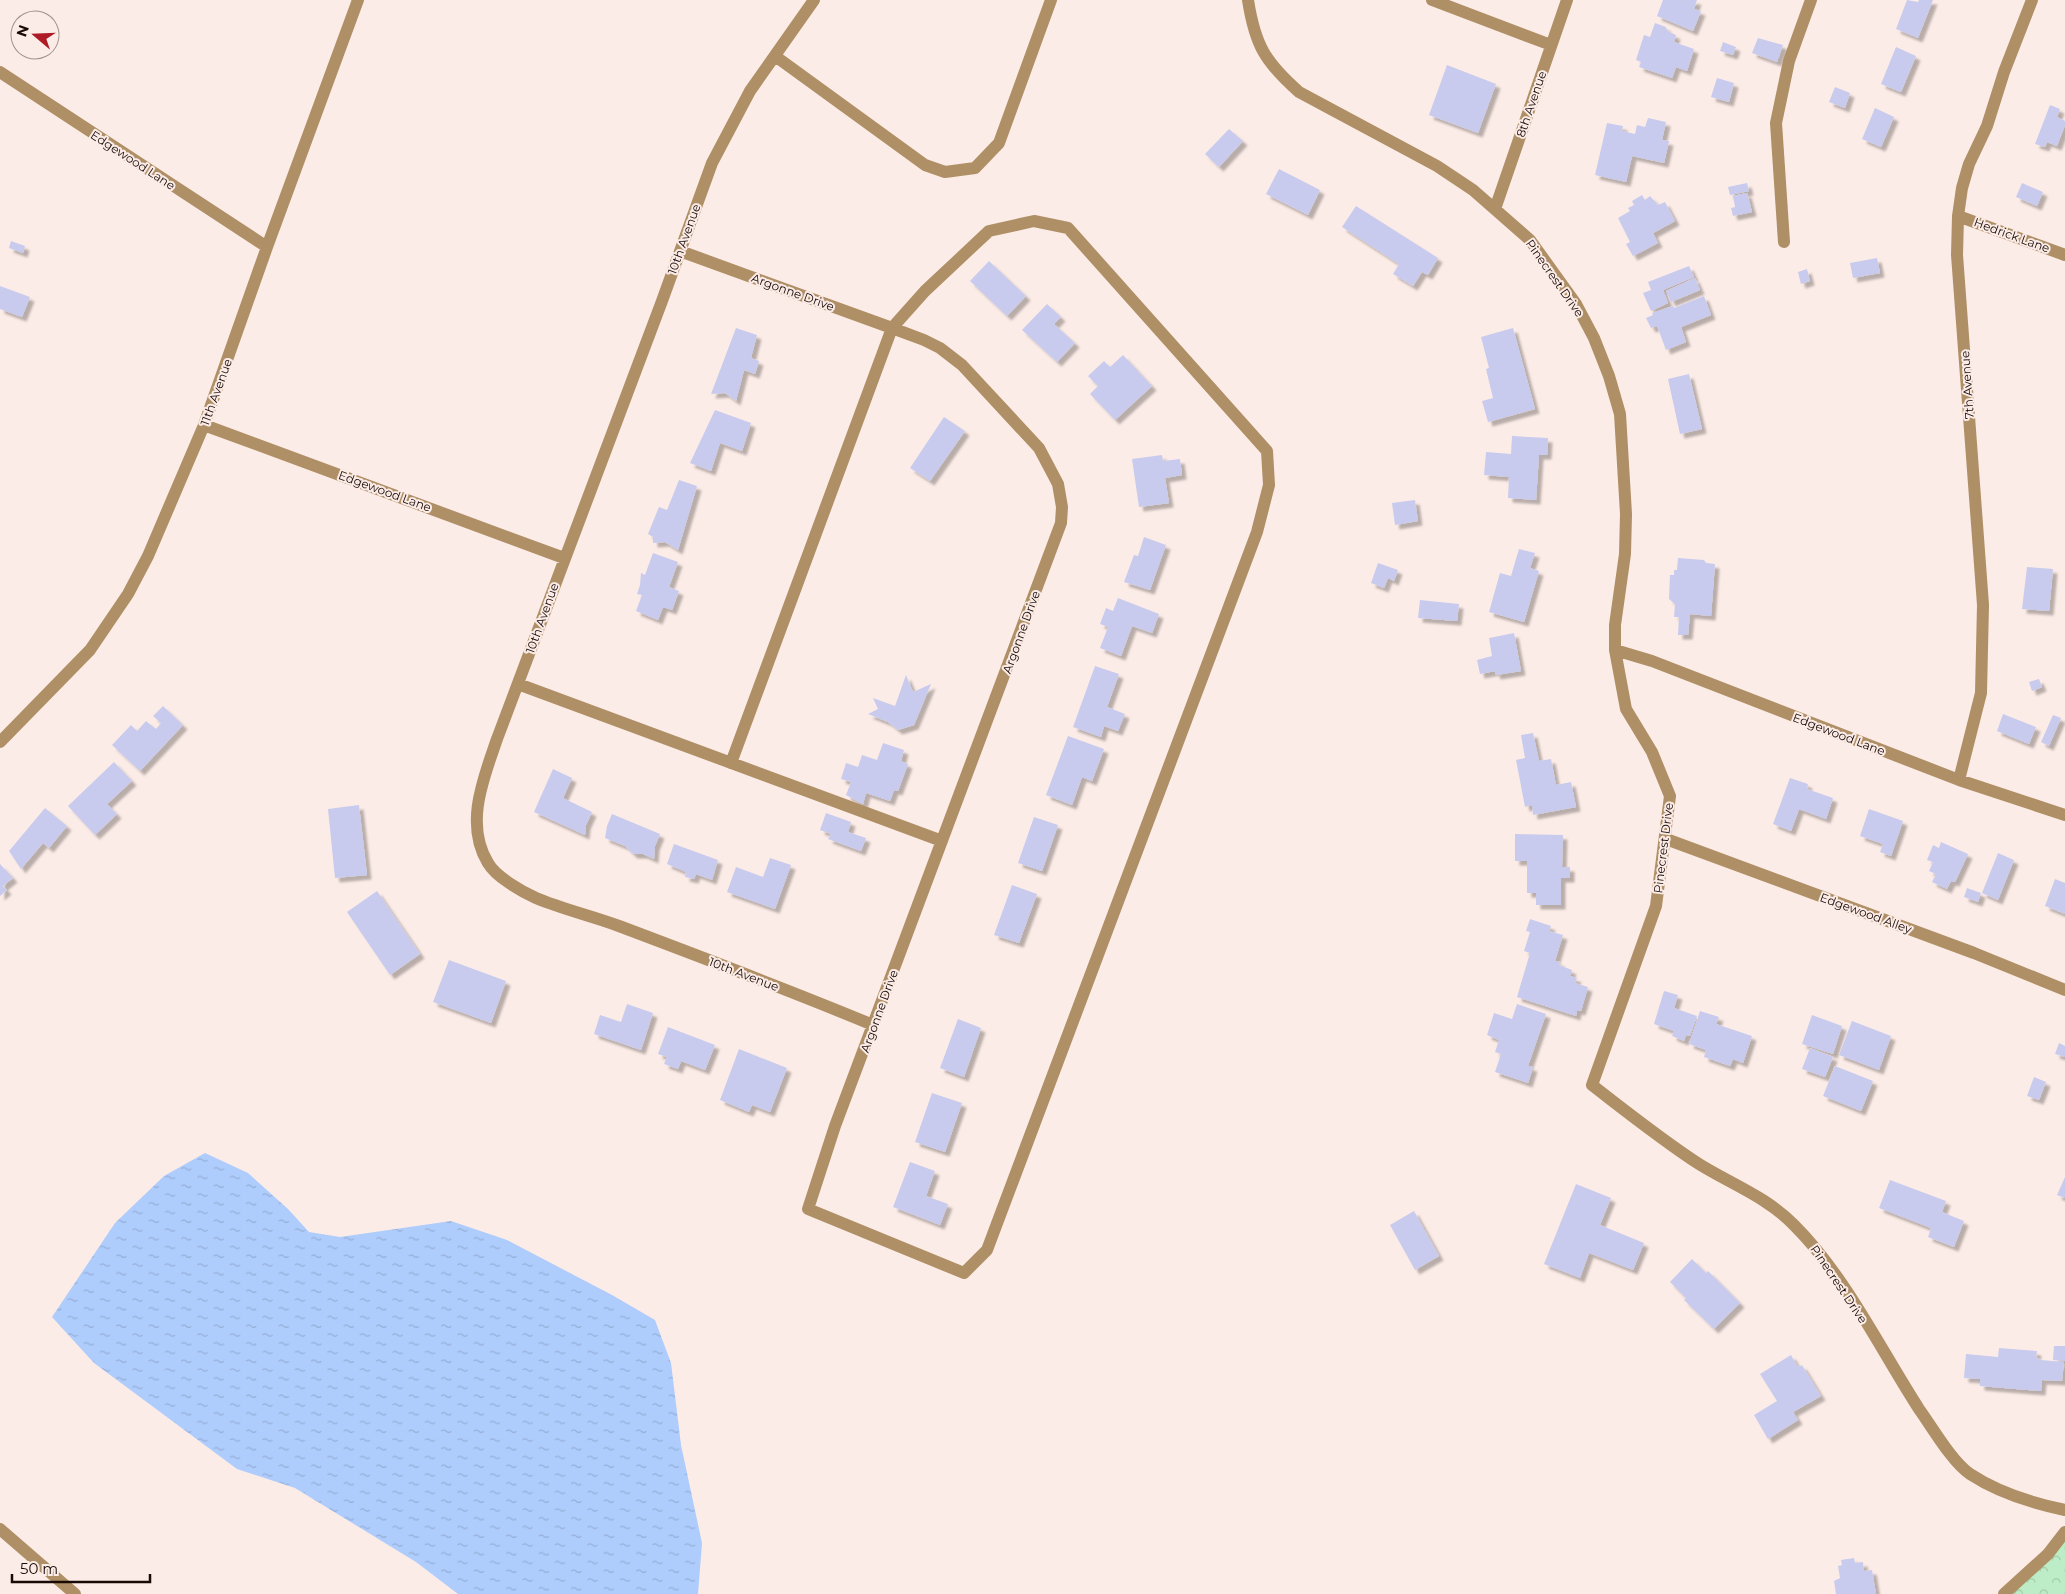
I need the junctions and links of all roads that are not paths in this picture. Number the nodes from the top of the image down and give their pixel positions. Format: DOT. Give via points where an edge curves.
graph roads {
  1 [pos="358,0"];
  2 [pos="814,0"];
  3 [pos="1051,0"];
  4 [pos="1432,0"];
  5 [pos="1567,0"];
  6 [pos="1811,0"];
  7 [pos="2032,0"];
  8 [pos="1248,3"];
  9 [pos="1551,46"];
  10 [pos="775,56"];
  11 [pos="0,72"];
  12 [pos="1495,209"];
  13 [pos="1958,216"];
  14 [pos="1784,242"];
  15 [pos="267,247"];
  16 [pos="680,251"];
  17 [pos="2065,255"];
  18 [pos="892,328"];
  19 [pos="204,425"];
  20 [pos="564,558"];
  21 [pos="1615,650"];
  22 [pos="518,684"];
  23 [pos="0,742"];
  24 [pos="731,763"];
  25 [pos="1959,780"];
  26 [pos="2065,815"];
  27 [pos="1666,839"];
  28 [pos="942,841"];
  29 [pos="2065,990"];
  30 [pos="873,1025"];
  31 [pos="2065,1510"];
  32 [pos="0,1529"];
  33 [pos="2065,1532"];
  34 [pos="75,1594"];
  35 [pos="2004,1594"];
  1 -- 15 [label="street, 11th Avenue"];
  2 -- 10 [label="street, 10th Avenue"];
  3 -- 10 [label="street" via="999,143 975,168 945,172 925,165"];
  4 -- 9 [label="street"];
  5 -- 9 [label="street, 8th Avenue"];
  6 -- 14 [label="street" via="1789,61 1776,123"];
  7 -- 13 [label="street, 7th Avenue" via="1987,126 1969,164"];
  8 -- 12 [label="street, Pinecrest Drive" via="1255,35 1266,60 1299,92 1436,166"];
  9 -- 12 [label="street, 8th Avenue"];
  10 -- 16 [label="street, 10th Avenue" via="750,91 712,163"];
  11 -- 15 [label="street, Edgewood Lane"];
  12 -- 21 [label="street, Pinecrest Drive" via="1530,240 1576,304 1594,338 1620,414 1626,554 1615,625"];
  13 -- 17 [label="street, Hedrick Lane"];
  13 -- 25 [label="street, 7th Avenue" via="1957,255 1983,605 1981,693"];
  15 -- 19 [label="street, 11th Avenue"];
  16 -- 18 [label="street, Argonne Drive"];
  16 -- 20 [label="street, 10th Avenue"];
  18 -- 24 [label="street"];
  18 -- 28 [label="street, Argonne Drive" via="932,344 962,365 1039,448 1058,484 1062,507 1061,523"];
  18 -- 30 [label="street, Argonne Drive" via="924,290 989,231 1034,222 1068,228 1267,451 1269,485 1257,532 987,1250 964,1272 808,1209"];
  19 -- 20 [label="street, Edgewood Lane"];
  19 -- 23 [label="street, 11th Avenue" via="148,556 128,594 90,650"];
  20 -- 22 [label="street, 10th Avenue"];
  21 -- 25 [label="street, Edgewood Lane" via="1652,661"];
  21 -- 27 [label="street, Pinecrest Drive" via="1626,709 1652,752 1670,796"];
  22 -- 24 [label="street"];
  22 -- 30 [label="street, 10th Avenue" via="479,790 479,842 495,873 536,897 617,925"];
  24 -- 28 [label="street"];
  25 -- 26 [label="street, Edgewood Lane"];
  27 -- 29 [label="street, Edgewood Alley"];
  27 -- 31 [label="street, Pinecrest Drive" via="1656,906 1592,1085 1700,1164 1774,1206 1799,1230 1823,1257 1858,1308 1937,1436 1963,1469 2000,1491 2033,1504"];
  28 -- 30 [label="street, Argonne Drive"];
  32 -- 34 [label="street"];
  33 -- 35 [label="street" via="2048,1554"];
}
